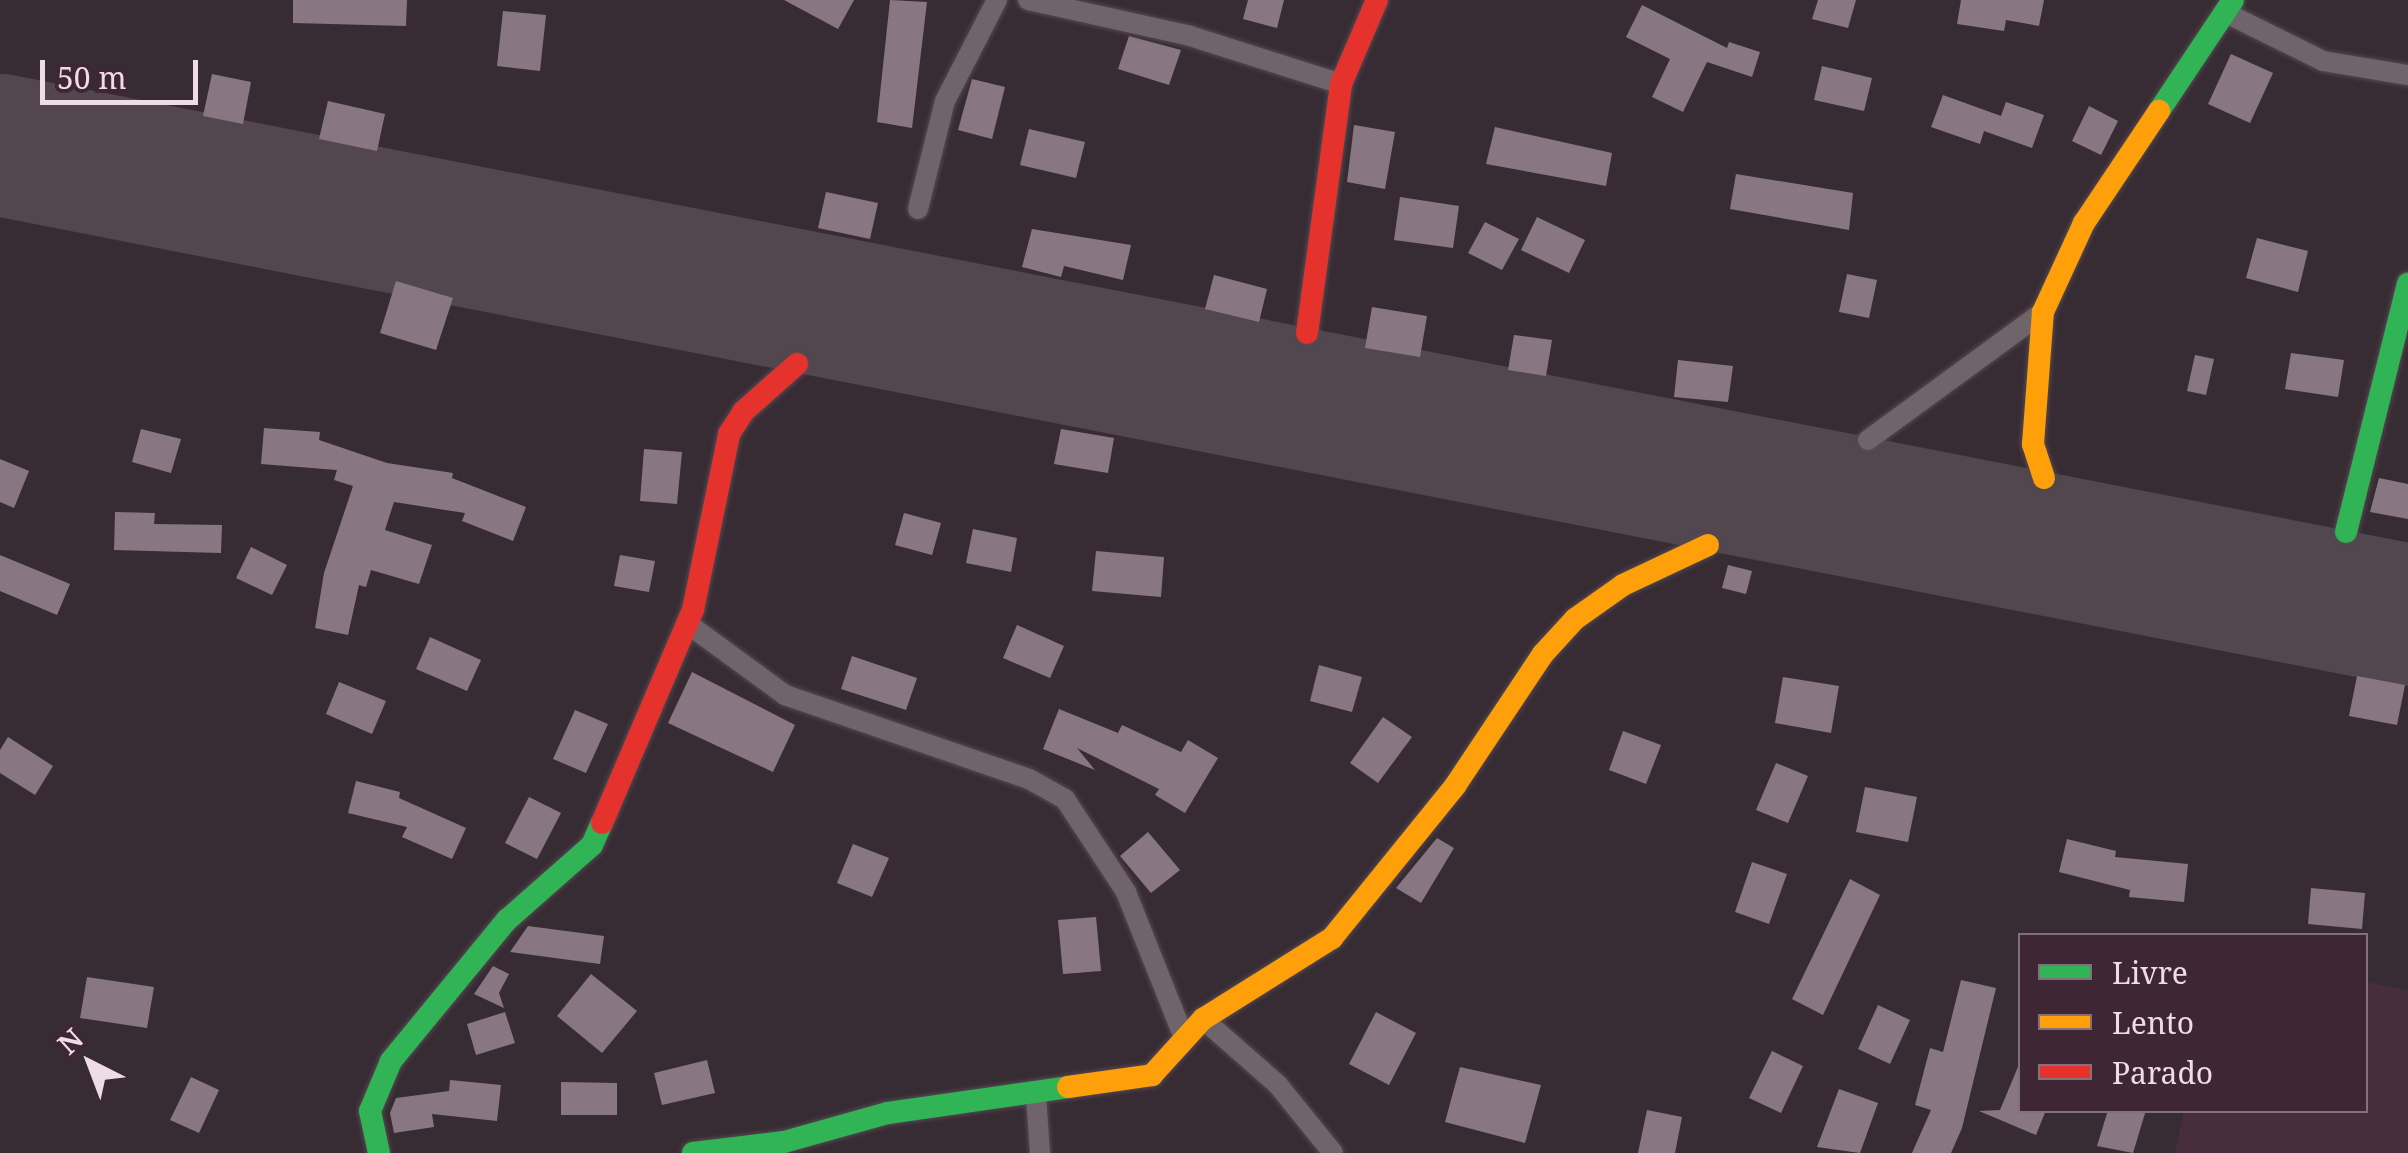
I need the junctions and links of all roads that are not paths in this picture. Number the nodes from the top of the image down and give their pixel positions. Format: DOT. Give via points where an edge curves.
graph roads {
  1 [pos="997,0"];
  2 [pos="1028,0"];
  3 [pos="1377,0"];
  4 [pos="2230,6"];
  5 [pos="2408,75"];
  6 [pos="1341,84"];
  7 [pos="918,209"];
  8 [pos="2408,284"];
  9 [pos="2044,312"];
  10 [pos="1307,332"];
  11 [pos="797,364"];
  12 [pos="1868,440"];
  13 [pos="2044,478"];
  14 [pos="2346,532"];
  15 [pos="1708,546"];
  16 [pos="688,624"];
  17 [pos="1203,1019"];
  18 [pos="1183,1035"];
  19 [pos="1036,1096"];
  20 [pos="786,1148"];
  21 [pos="379,1153"];
  22 [pos="694,1153"];
  23 [pos="1040,1153"];
  24 [pos="1333,1153"];
  1 -- 7 [label="street" via="945,101"];
  2 -- 6 [label="street" via="1190,36"];
  3 -- 6 [label="street"];
  4 -- 5 [label="street" via="2323,61"];
  4 -- 9 [label="street" via="2084,222"];
  6 -- 10 [label="street"];
  8 -- 14 [label="street"];
  9 -- 12 [label="street"];
  9 -- 13 [label="street" via="2033,426"];
  11 -- 16 [label="street" via="744,411 730,434"];
  15 -- 17 [label="street" via="1622,584 1575,619 1543,654 1456,786 1332,938"];
  16 -- 18 [label="street" via="785,695 1030,779 1066,799 1126,892"];
  16 -- 21 [label="street" via="592,845 507,920 391,1061 370,1111"];
  17 -- 18 [label="street"];
  17 -- 24 [label="street" via="1278,1085"];
  18 -- 19 [label="street" via="1160,1070 1139,1081"];
  19 -- 20 [label="street" via="852,1120"];
  19 -- 23 [label="street"];
  20 -- 22 [label="street"];
}
